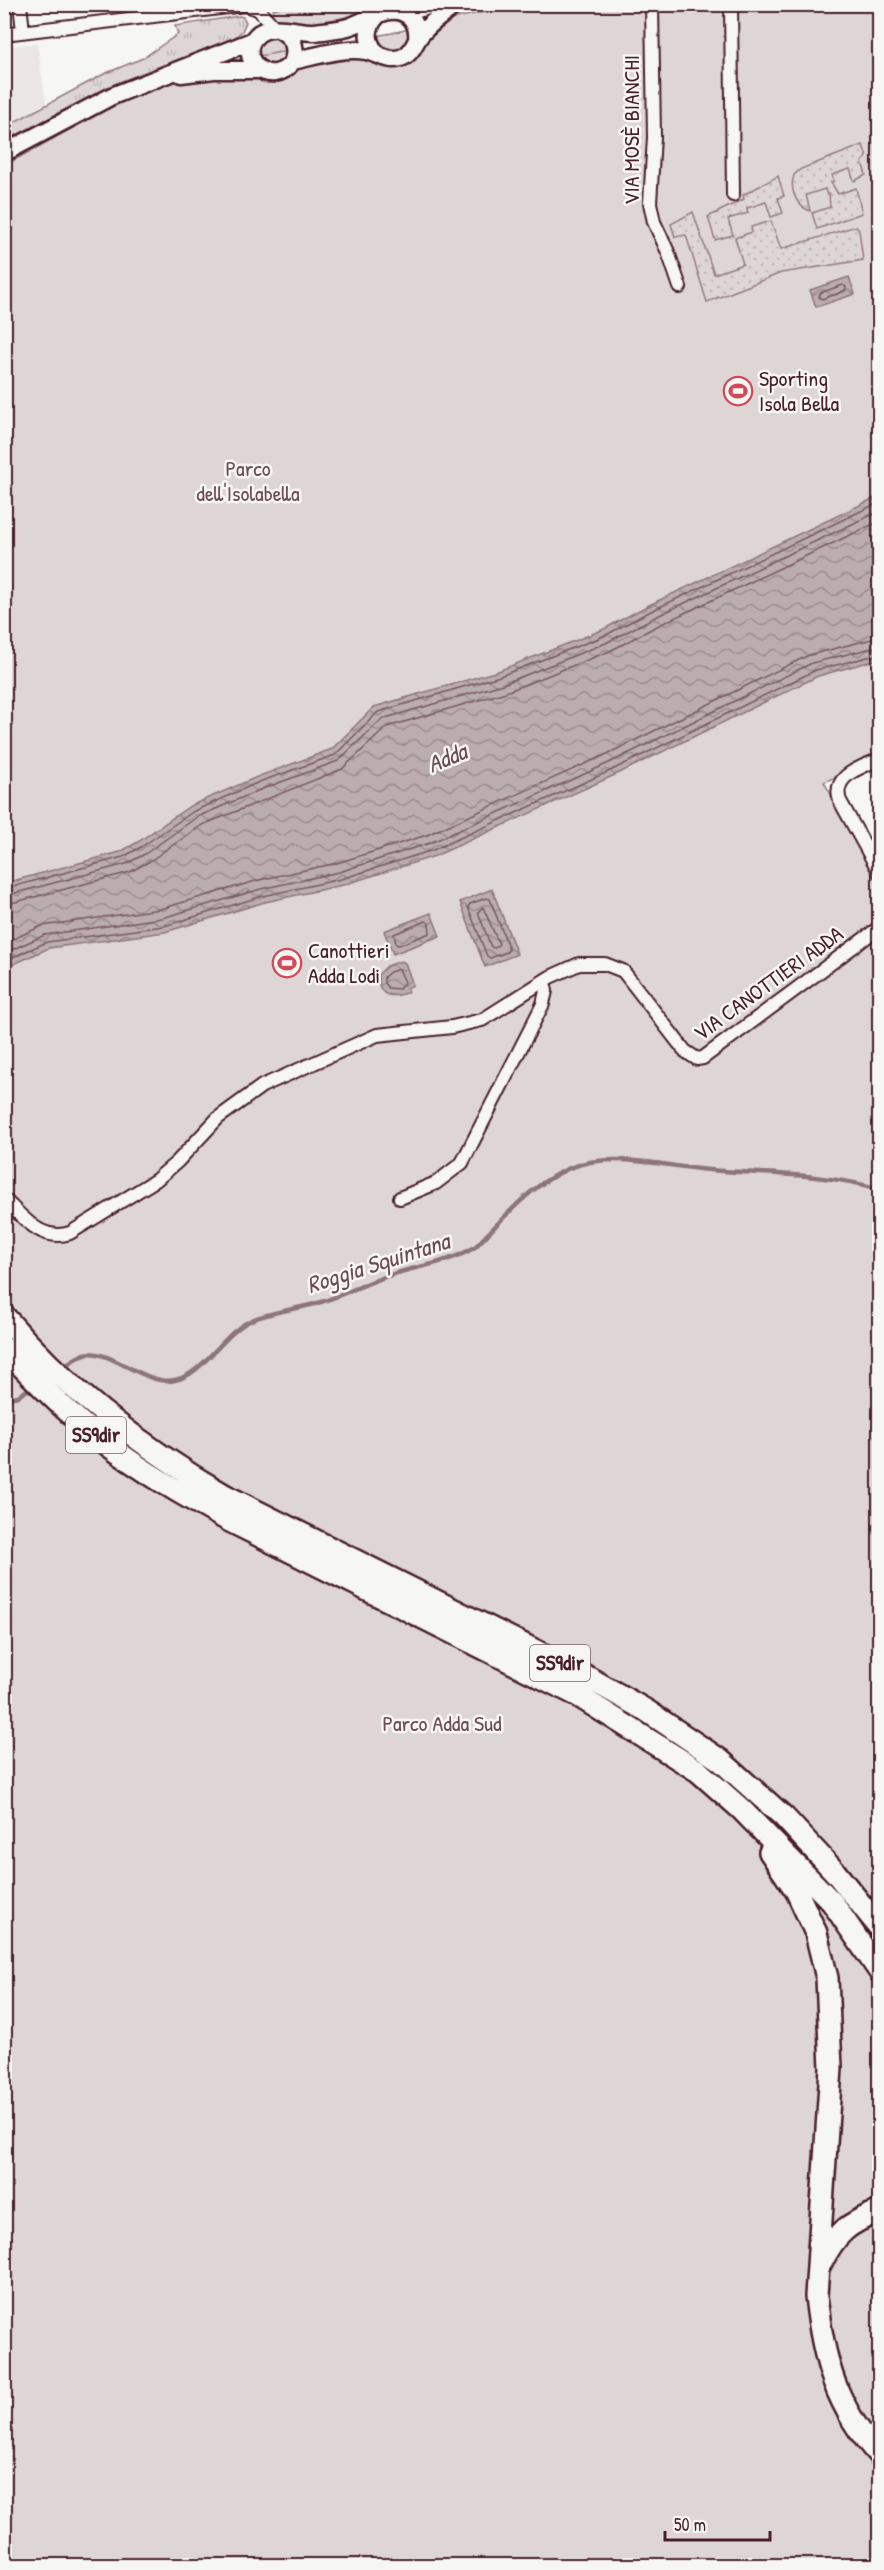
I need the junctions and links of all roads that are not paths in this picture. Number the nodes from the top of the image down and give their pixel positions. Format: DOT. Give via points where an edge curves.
graph roads {
  1 [pos="20,4"];
  2 [pos="435,4"];
  3 [pos="457,4"];
  4 [pos="652,4"];
  5 [pos="731,4"];
  6 [pos="245,5"];
  7 [pos="159,10"];
  8 [pos="397,11"];
  9 [pos="377,16"];
  10 [pos="278,30"];
  11 [pos="23,31"];
  12 [pos="4,34"];
  13 [pos="254,39"];
  14 [pos="417,39"];
  15 [pos="379,55"];
  16 [pos="293,61"];
  17 [pos="260,70"];
  18 [pos="154,78"];
  19 [pos="4,153"];
  20 [pos="733,195"];
  21 [pos="680,287"];
  22 [pos="879,759"];
  23 [pos="879,873"];
  24 [pos="879,927"];
  25 [pos="544,982"];
  26 [pos="400,1198"];
  27 [pos="4,1199"];
  28 [pos="4,1316"];
  29 [pos="4,1348"];
  30 [pos="47,1377"];
  31 [pos="182,1482"];
  32 [pos="741,1809"];
  33 [pos="879,1928"];
  34 [pos="879,1972"];
  35 [pos="879,2211"];
  36 [pos="819,2269"];
  37 [pos="879,2456"];
  1 -- 11 [label="street"];
  2 -- 8 [label="street"];
  3 -- 14 [label="street"];
  4 -- 21 [label="street, VIA MOSÈ BIANCHI" via="651,212"];
  5 -- 20 [label="street"];
  6 -- 7 [label="street"];
  6 -- 10 [label="street" via="258,9"];
  6 -- 13 [label="street" via="257,22"];
  7 -- 11 [label="street"];
  8 -- 9 [label="street"];
  8 -- 14 [label="street" via="413,21"];
  9 -- 10 [label="street" via="339,29"];
  9 -- 15 [label="street" via="368,34"];
  10 -- 13 [label="street" via="267,29"];
  10 -- 16 [label="street" via="294,43"];
  11 -- 12 [label="street"];
  13 -- 17 [label="street" via="250,55"];
  13 -- 18 [label="street"];
  14 -- 15 [label="street" via="408,54 399,59"];
  15 -- 16 [label="street" via="353,51"];
  16 -- 17 [label="street" via="278,73"];
  17 -- 18 [label="street" via="214,70"];
  18 -- 19 [label="street" via="87,108"];
  22 -- 23 [label="street" via="842,780 838,795"];
  24 -- 25 [label="street, VIA CANOTTIERI ADDA" via="697,1059 685,1051 628,977 615,966 579,964"];
  25 -- 26 [label="street" via="543,1004 462,1163 436,1183"];
  25 -- 27 [label="street" via="482,1020 376,1035 262,1086 218,1118 156,1180 70,1233 42,1233"];
  28 -- 30 [label="highway, SS9dir"];
  29 -- 30 [label="highway, SS9dir"];
  30 -- 31 [label="highway, SS9dir" via="103,1441"];
  31 -- 32 [label="highway, SS9dir" via="238,1525 577,1695 698,1771"];
  31 -- 33 [label="highway, SS9dir" via="226,1496 582,1674 647,1711 720,1760 784,1817"];
  32 -- 34 [label="highway" via="832,1902"];
  32 -- 36 [label="highway" via="797,1892 816,1933 827,1978 831,2068"];
  35 -- 36 [label="highway" via="834,2238"];
  36 -- 37 [label="highway" via="816,2296 826,2361 859,2434"];
}
